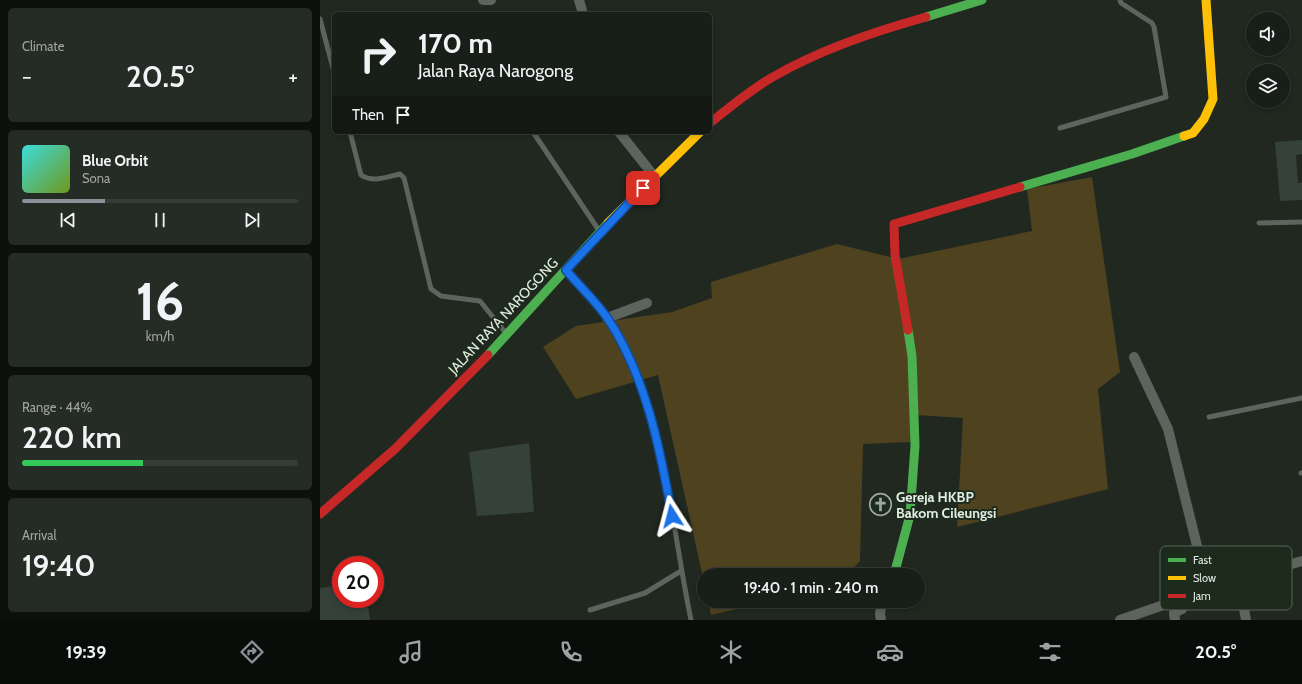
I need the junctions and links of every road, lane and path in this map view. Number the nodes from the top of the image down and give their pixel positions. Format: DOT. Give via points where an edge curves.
graph roads {
  1 [pos="483,0"];
  2 [pos="491,0"];
  3 [pos="579,0"];
  4 [pos="982,0"];
  5 [pos="1120,0"];
  6 [pos="1206,0"];
  7 [pos="582,12"];
  8 [pos="320,19"];
  9 [pos="332,64"];
  10 [pos="712,121"];
  11 [pos="1060,128"];
  12 [pos="351,134"];
  13 [pos="535,134"];
  14 [pos="620,134"];
  15 [pos="698,134"];
  16 [pos="654,176"];
  17 [pos="1302,222"];
  18 [pos="1258,223"];
  19 [pos="600,232"];
  20 [pos="566,270"];
  21 [pos="647,303"];
  22 [pos="607,318"];
  23 [pos="507,334"];
  24 [pos="1134,357"];
  25 [pos="1302,398"];
  26 [pos="1209,417"];
  27 [pos="320,514"];
  28 [pos="1197,546"];
  29 [pos="1302,561"];
  30 [pos="1292,564"];
  31 [pos="896,568"];
  32 [pos="681,571"];
  33 [pos="1160,606"];
  34 [pos="881,608"];
  35 [pos="590,610"];
  36 [pos="1180,610"];
  37 [pos="1244,610"];
  38 [pos="691,620"];
  39 [pos="881,620"];
  40 [pos="1120,620"];
  41 [pos="1175,620"];
  42 [pos="1246,620"];
  1 -- 2 [label="street"];
  3 -- 7 [label="street"];
  4 -- 10 [label="main road" via="853,39 822,51 786,68 755,87"];
  5 -- 11 [label="lane" via="1154,27 1166,97"];
  6 -- 31 [label="main road" via="1213,99 1204,119 1193,133 1132,154 894,224 895,255 912,356 915,446 910,515"];
  8 -- 9 [label="lane"];
  12 -- 23 [label="lane" via="361,175 375,180 400,174 404,178 431,289 441,296 480,301"];
  13 -- 19 [label="lane"];
  14 -- 16 [label="street"];
  15 -- 16 [label="main road, JALAN RAYA NAROGONG"];
  16 -- 19 [label="main road, JALAN RAYA NAROGONG"];
  17 -- 18 [label="lane"];
  19 -- 20 [label="main road, JALAN RAYA NAROGONG"];
  20 -- 22 [label="lane"];
  20 -- 23 [label="main road, JALAN RAYA NAROGONG"];
  21 -- 22 [label="street"];
  22 -- 32 [label="lane" via="630,359 643,392 665,474"];
  23 -- 27 [label="main road, JALAN RAYA NAROGONG" via="386,458"];
  24 -- 28 [label="street" via="1168,429"];
  25 -- 26 [label="lane"];
  29 -- 30 [label="street"];
  32 -- 35 [label="lane" via="645,593"];
  32 -- 38 [label="lane"];
  33 -- 40 [label="street"];
  34 -- 39 [label="street"];
  36 -- 41 [label="street" via="1174,613"];
  37 -- 42 [label="street"];
}
